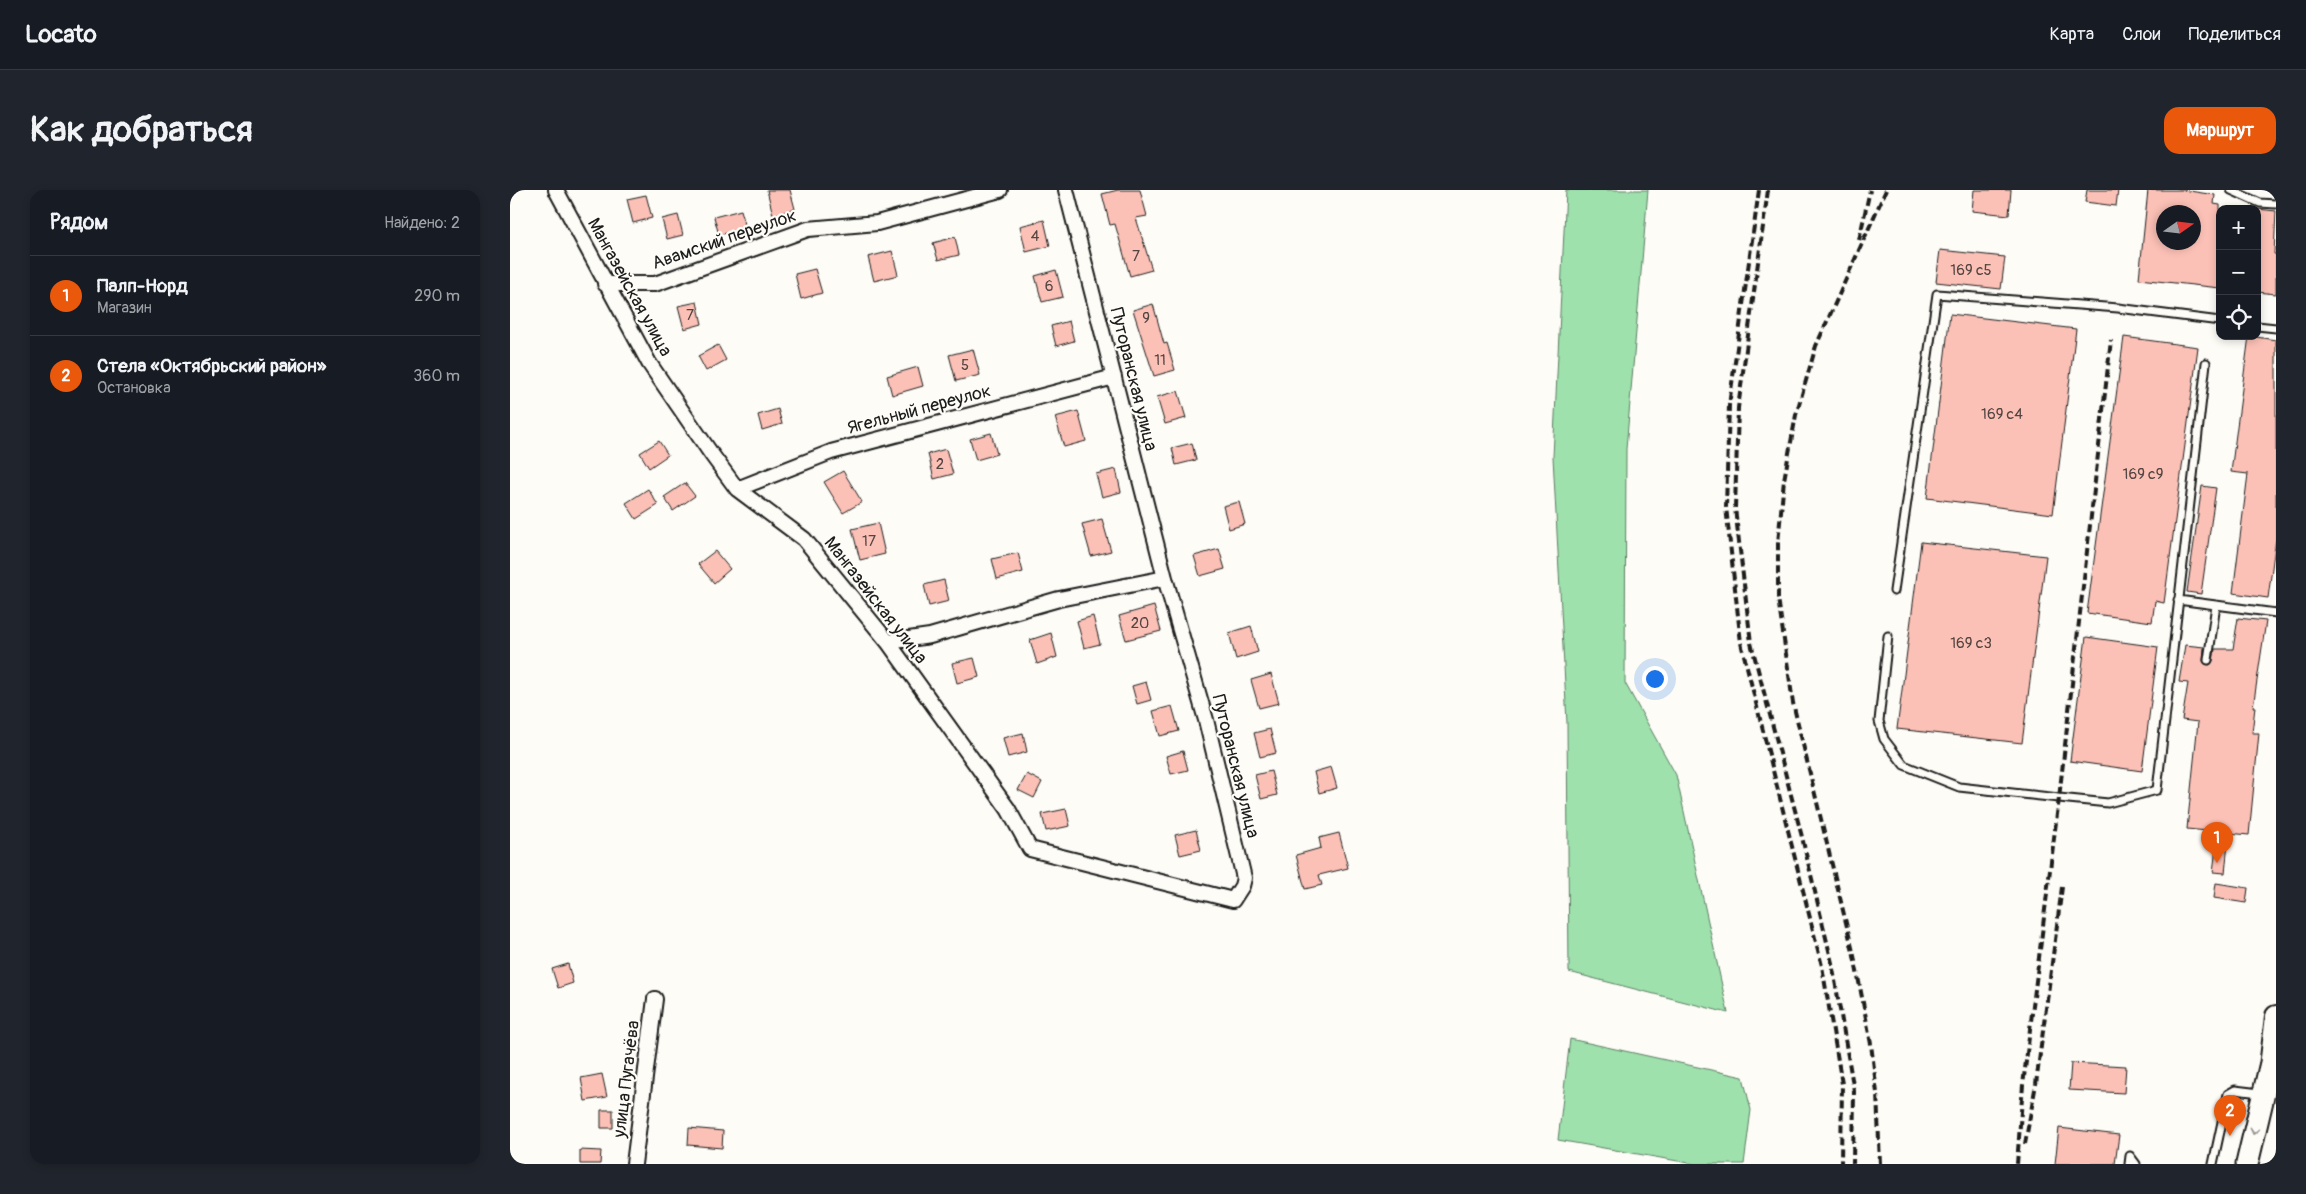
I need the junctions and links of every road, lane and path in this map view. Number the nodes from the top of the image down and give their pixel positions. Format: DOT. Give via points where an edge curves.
graph roads {
  1 [pos="556,190"];
  2 [pos="1000,190"];
  3 [pos="1066,190"];
  4 [pos="2231,190"];
  5 [pos="2276,204"];
  6 [pos="605,284"];
  7 [pos="2216,320"];
  8 [pos="2261,326"];
  9 [pos="2276,328"];
  10 [pos="2206,363"];
  11 [pos="1114,377"];
  12 [pos="737,489"];
  13 [pos="1165,578"];
  14 [pos="1894,591"];
  15 [pos="2178,600"];
  16 [pos="2216,605"];
  17 [pos="2276,613"];
  18 [pos="1888,636"];
  19 [pos="888,642"];
  20 [pos="2208,660"];
  21 [pos="1244,878"];
  22 [pos="654,999"];
  23 [pos="2276,1016"];
  24 [pos="2273,1063"];
  25 [pos="2263,1093"];
  26 [pos="634,1164"];
  27 [pos="2129,1164"];
  28 [pos="2136,1164"];
  29 [pos="2213,1164"];
  30 [pos="2247,1164"];
  1 -- 6 [label="street, Мангазейская улица"];
  2 -- 6 [label="street, Авамский переулок" via="877,223 808,229 655,284"];
  3 -- 11 [label="street, Путоранская улица"];
  4 -- 5 [label="lane" via="2260,203"];
  6 -- 12 [label="street, Мангазейская улица" via="649,363"];
  7 -- 14 [label="lane" via="2118,308 1937,294"];
  8 -- 9 [label="lane"];
  10 -- 15 [label="lane"];
  11 -- 12 [label="street, Ягельный переулок" via="831,452"];
  11 -- 13 [label="street, Путоранская улица"];
  12 -- 19 [label="street, Мангазейская улица" via="804,540"];
  13 -- 19 [label="street" via="1059,600 930,636"];
  13 -- 21 [label="street, Путоранская улица" via="1206,720"];
  15 -- 16 [label="lane"];
  15 -- 18 [label="lane" via="2157,790 2108,803 1958,787 1904,765 1884,739 1879,720"];
  16 -- 17 [label="lane"];
  16 -- 20 [label="lane"];
  19 -- 21 [label="street, Мангазейская улица" via="1008,809 1030,849 1233,900"];
  22 -- 26 [label="street, улица Пугачёва"];
  23 -- 24 [label="main road"];
  24 -- 25 [label="main road"];
  25 -- 29 [label="lane" via="2235,1090 2228,1094"];
  25 -- 30 [label="main road, one-way"];
  27 -- 28 [label="lane" via="2130,1156"];
}
